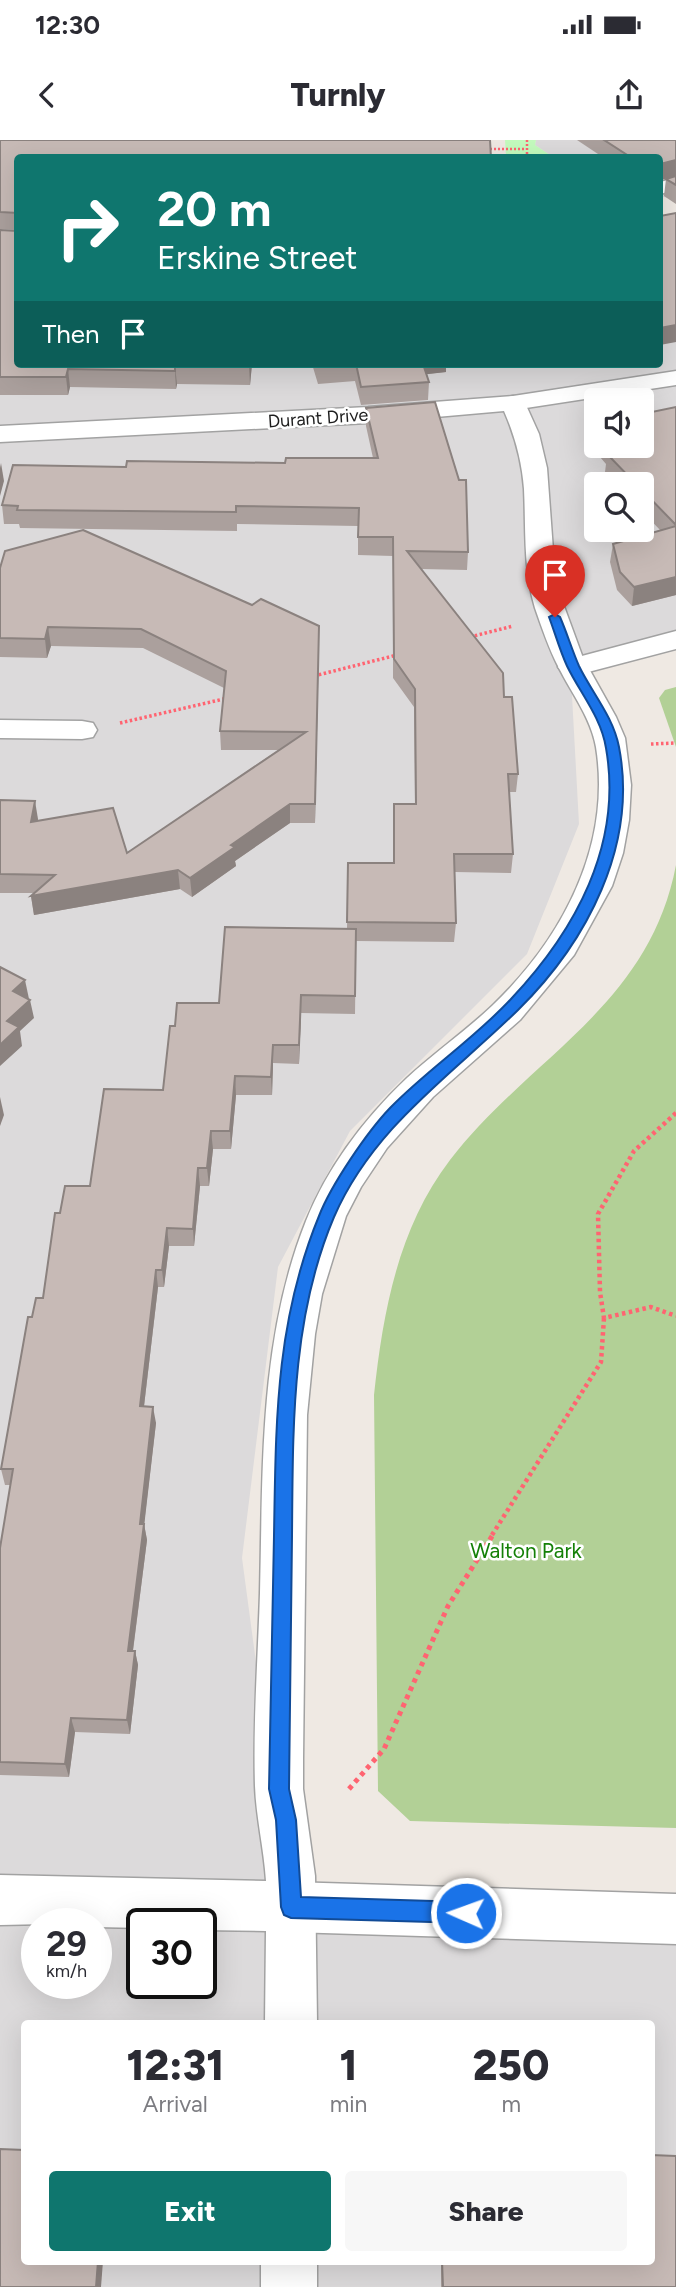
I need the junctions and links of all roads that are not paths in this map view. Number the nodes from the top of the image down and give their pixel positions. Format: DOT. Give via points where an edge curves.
graph roads {
  1 [pos="676,378"];
  2 [pos="513,402"];
  3 [pos="0,434"];
  4 [pos="676,640"];
  5 [pos="573,667"];
  6 [pos="0,729"];
  7 [pos="82,730"];
  8 [pos="0,1900"];
  9 [pos="291,1907"];
  10 [pos="676,1919"];
  11 [pos="291,2020"];
  12 [pos="289,2265"];
  13 [pos="289,2287"];
  1 -- 2 [label="street, Durant Drive"];
  2 -- 3 [label="street, Durant Drive" via="368,415"];
  2 -- 5 [label="street" via="525,426 537,484 538,556 544,589"];
  4 -- 5 [label="street"];
  5 -- 9 [label="street" via="597,705 612,746 613,831 600,880 579,922 515,1004 394,1114 328,1213 304,1279 289,1358 285,1441 279,1789 286,1820"];
  6 -- 7 [label="street"];
  8 -- 9 [label="street"];
  9 -- 10 [label="street"];
  9 -- 11 [label="street"];
  12 -- 13 [label="street"];
}
